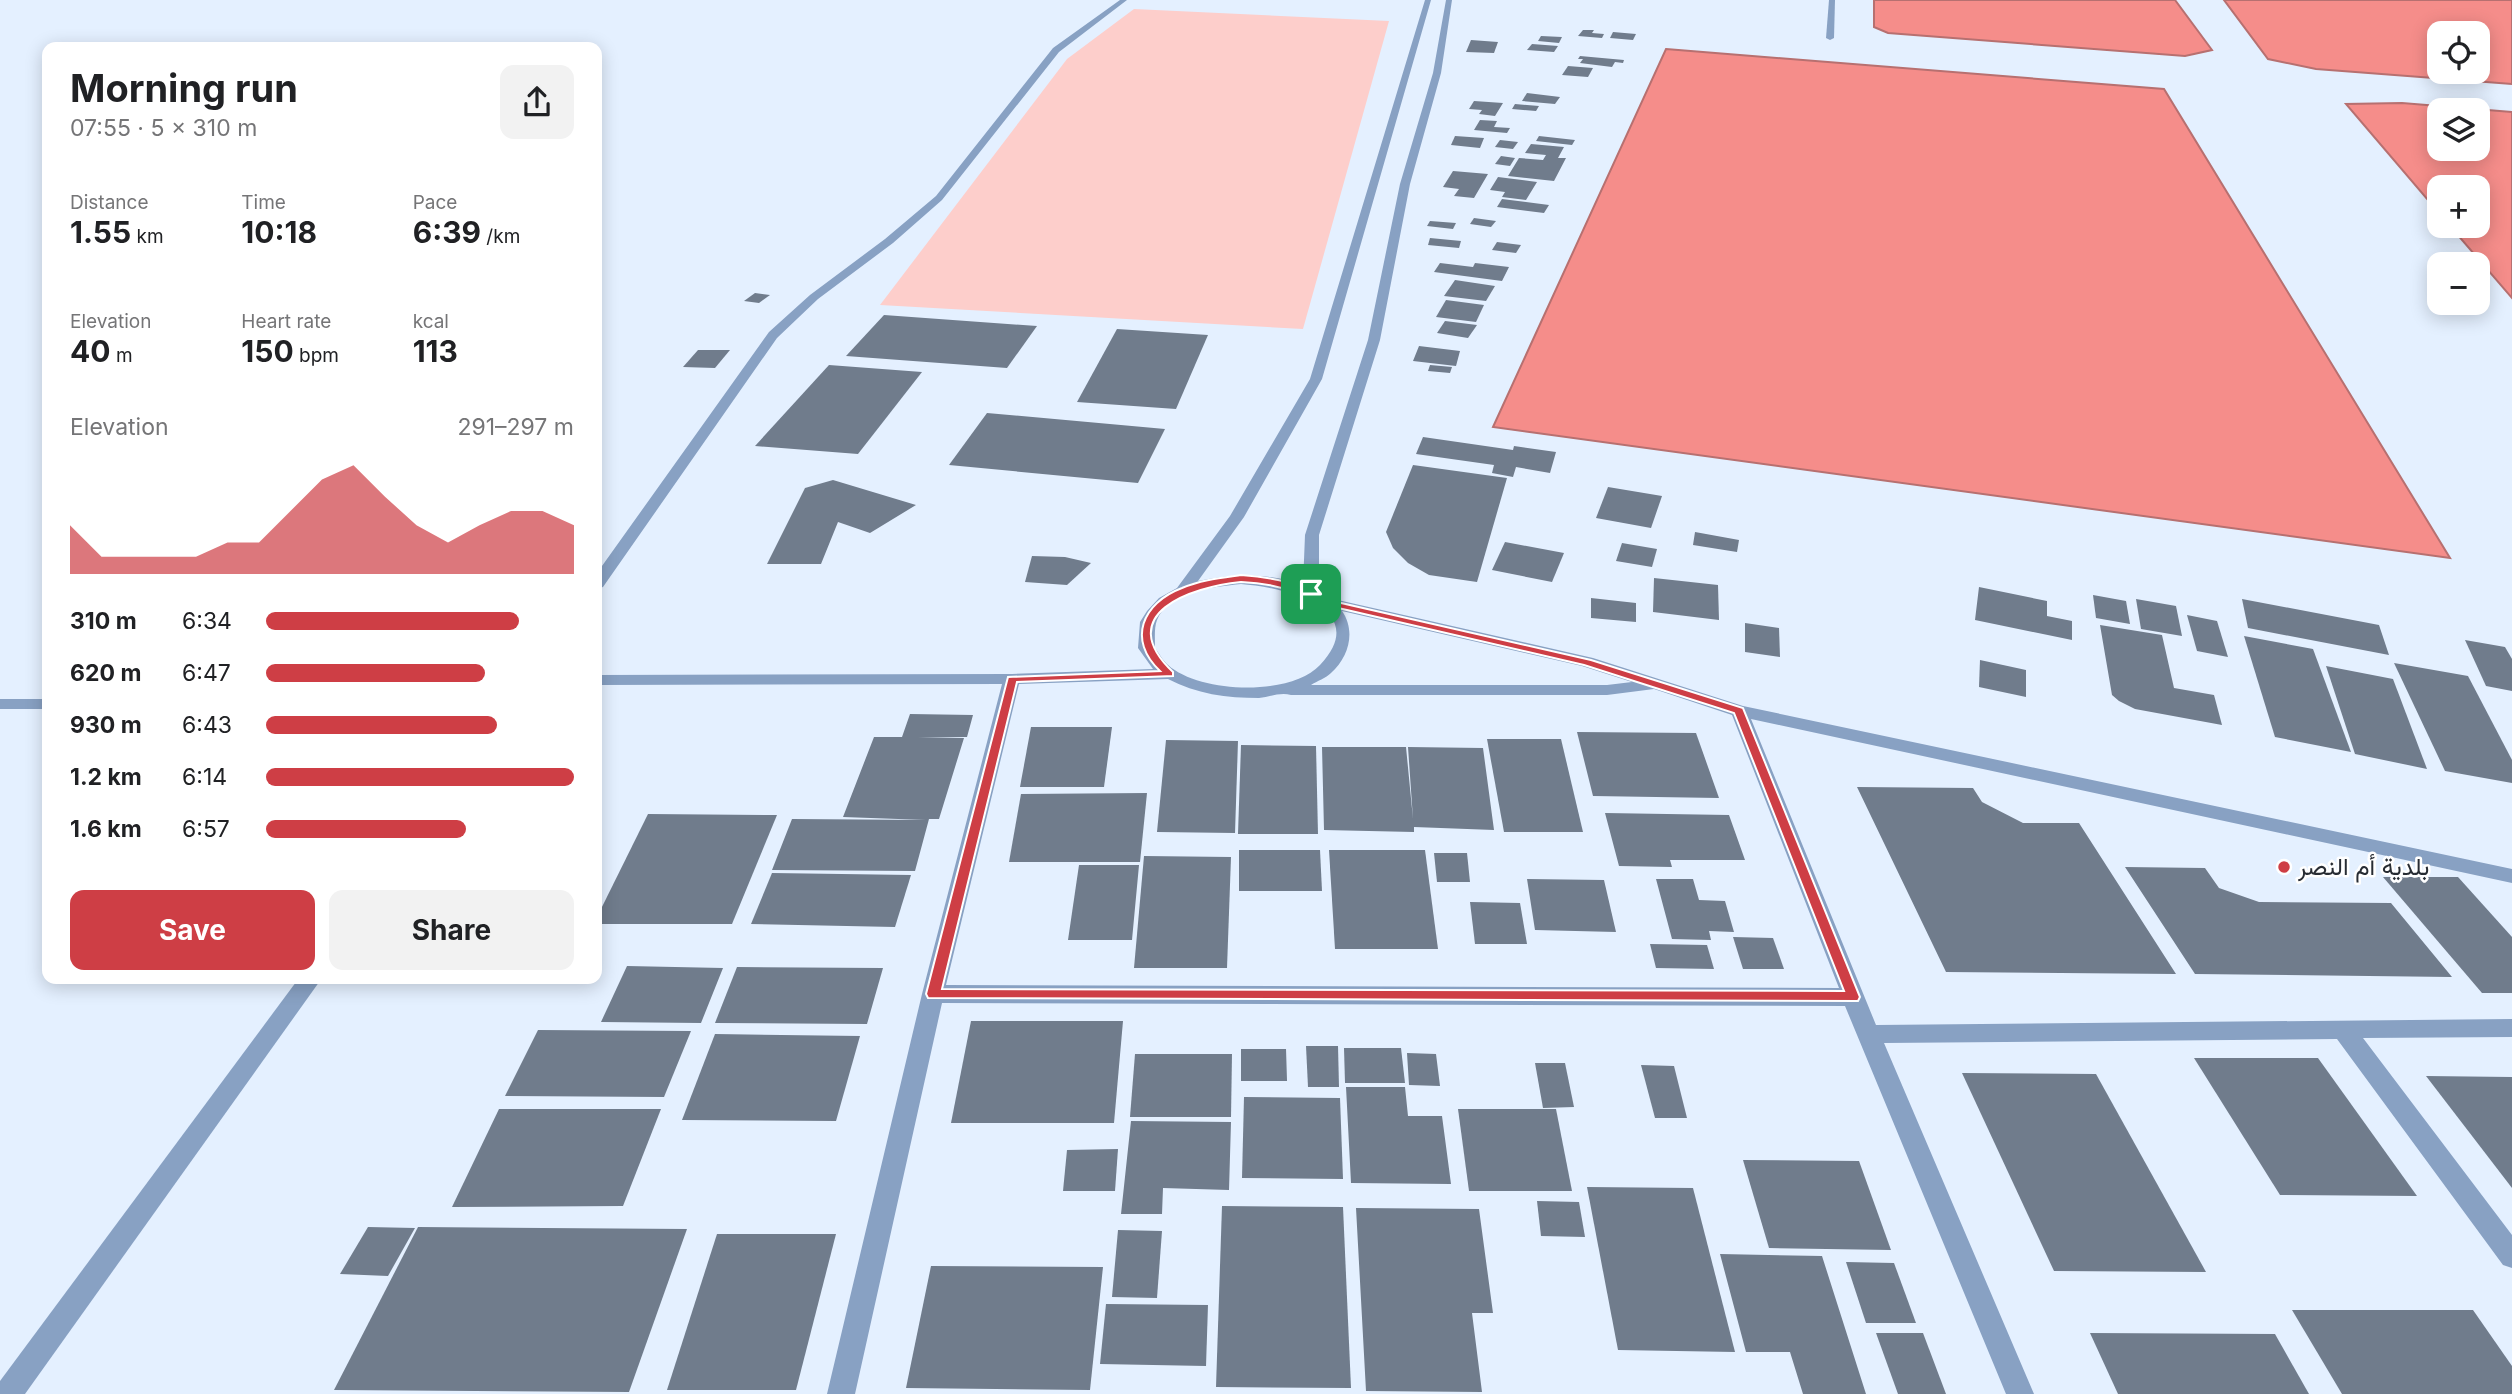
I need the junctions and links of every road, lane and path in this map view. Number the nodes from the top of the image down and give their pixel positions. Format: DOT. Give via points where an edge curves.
graph roads {
  1 [pos="1124,0"];
  2 [pos="1427,0"];
  3 [pos="1449,0"];
  4 [pos="1832,0"];
  5 [pos="1830,38"];
  6 [pos="602,577"];
  7 [pos="1183,591"];
  8 [pos="1318,598"];
  9 [pos="1169,674"];
  10 [pos="1012,679"];
  11 [pos="602,680"];
  12 [pos="1657,685"];
  13 [pos="1278,690"];
  14 [pos="0,704"];
  15 [pos="42,704"];
  16 [pos="1739,711"];
  17 [pos="2512,876"];
  18 [pos="307,984"];
  19 [pos="933,994"];
  20 [pos="1853,997"];
  21 [pos="2512,1028"];
  22 [pos="2343,1029"];
  23 [pos="1871,1034"];
  24 [pos="2512,1256"];
  25 [pos="8,1394"];
  26 [pos="841,1394"];
  27 [pos="2021,1394"];
  1 -- 6 [label="street" via="1056,50 939,198 773,335"];
  2 -- 7 [label="street" via="1315,379 1237,517"];
  3 -- 8 [label="street" via="1437,73 1405,184 1374,340 1312,535"];
  4 -- 5 [label="street"];
  7 -- 8 [label="street" via="1210,582 1271,580"];
  7 -- 9 [label="street" via="1161,605 1149,621 1145,640 1152,657"];
  8 -- 12 [label="street" via="1587,663"];
  8 -- 13 [label="street" via="1338,616 1344,635 1339,653 1304,682"];
  9 -- 10 [label="street"];
  9 -- 13 [label="street" via="1216,691"];
  10 -- 11 [label="street"];
  10 -- 19 [label="street"];
  12 -- 13 [label="street" via="1607,690"];
  12 -- 16 [label="street"];
  14 -- 15 [label="street"];
  16 -- 17 [label="street"];
  16 -- 20 [label="street"];
  18 -- 25 [label="street"];
  19 -- 20 [label="street"];
  19 -- 26 [label="street"];
  20 -- 23 [label="street"];
  21 -- 22 [label="street"];
  22 -- 23 [label="street"];
  22 -- 24 [label="street"];
  23 -- 27 [label="street"];
}
